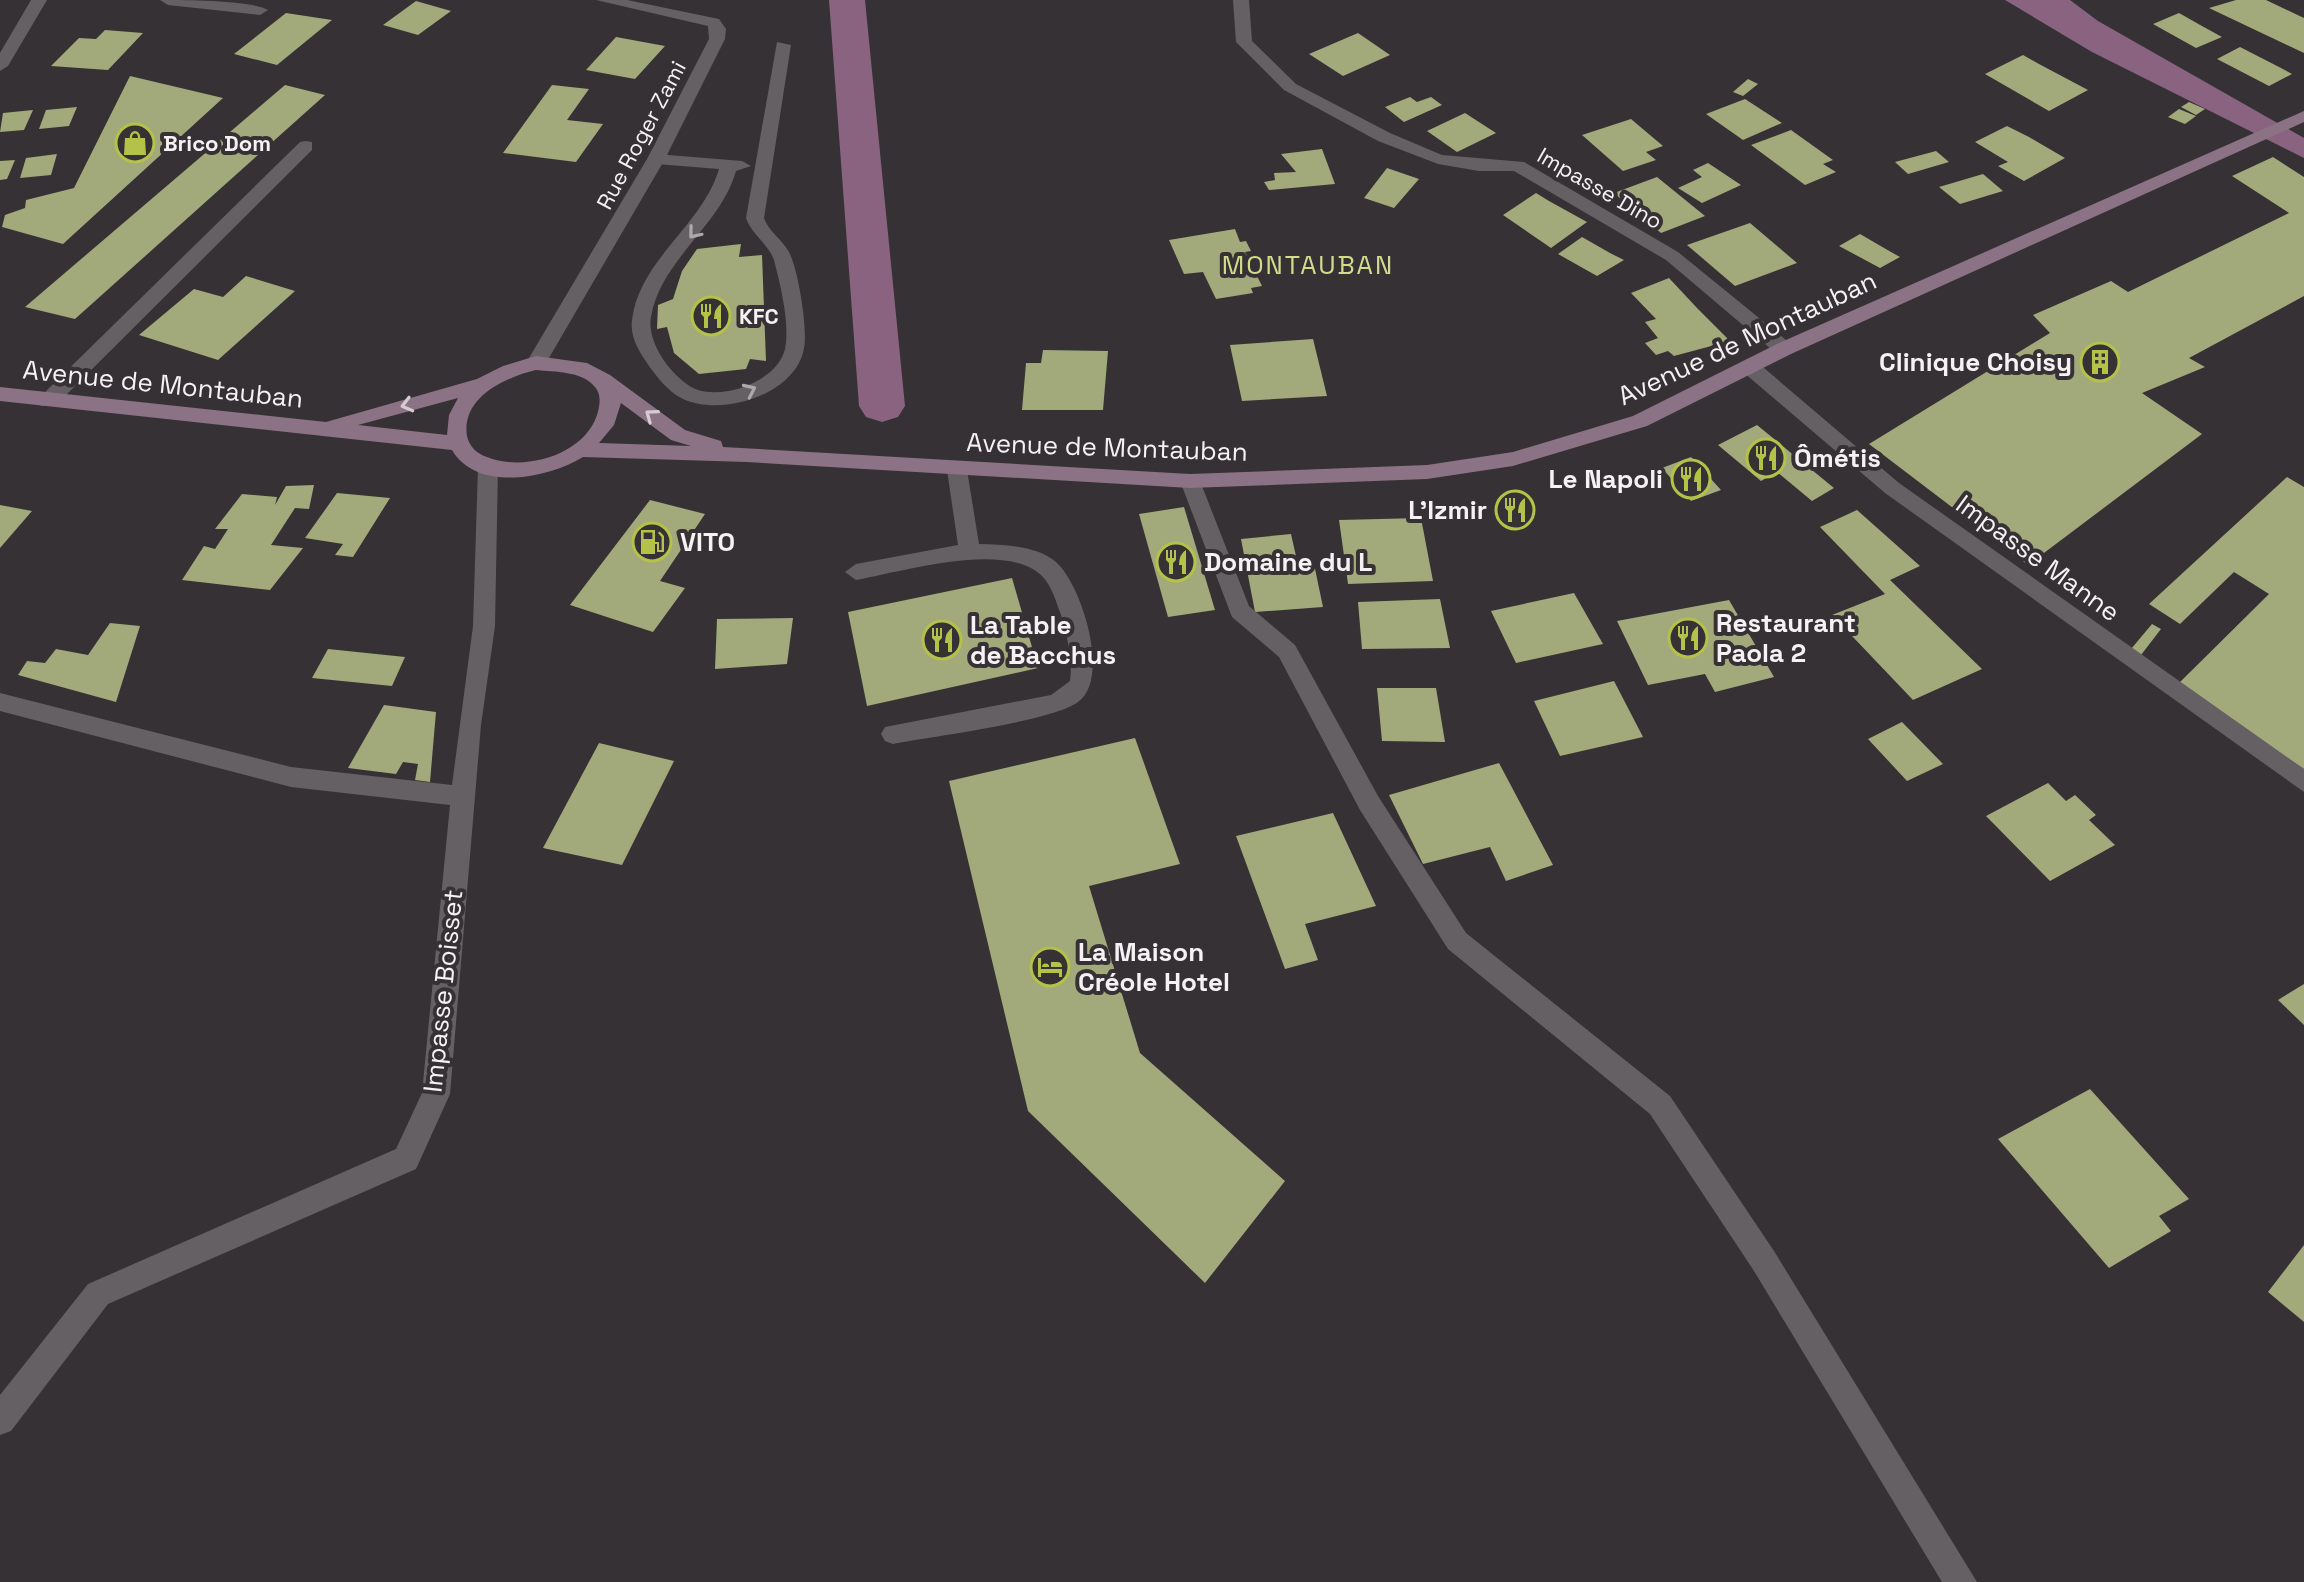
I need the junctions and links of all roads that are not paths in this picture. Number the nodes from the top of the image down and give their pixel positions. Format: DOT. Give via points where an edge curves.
graph roads {
  1 [pos="39,0"];
  2 [pos="168,0"];
  3 [pos="604,0"];
  4 [pos="1241,0"];
  5 [pos="260,10"];
  6 [pos="783,45"];
  7 [pos="0,66"];
  8 [pos="2304,116"];
  9 [pos="306,146"];
  10 [pos="656,159"];
  11 [pos="729,165"];
  12 [pos="761,167"];
  13 [pos="1784,349"];
  14 [pos="536,363"];
  15 [pos="1750,367"];
  16 [pos="600,378"];
  17 [pos="482,385"];
  18 [pos="0,394"];
  19 [pos="48,401"];
  20 [pos="319,429"];
  21 [pos="456,443"];
  22 [pos="583,450"];
  23 [pos="747,455"];
  24 [pos="488,467"];
  25 [pos="957,470"];
  26 [pos="1190,481"];
  27 [pos="970,551"];
  28 [pos="856,572"];
  29 [pos="0,702"];
  30 [pos="893,734"];
  31 [pos="2304,782"];
  32 [pos="463,796"];
  33 [pos="0,1420"];
  34 [pos="1961,1582"];
  1 -- 7 [label="street"];
  2 -- 5 [label="street"];
  3 -- 10 [label="street, Rue Roger Zami" via="713,22 718,29"];
  4 -- 13 [label="street, Impasse Dino" via="1244,42 1290,87 1438,159 1518,166 1672,256"];
  6 -- 12 [label="street"];
  8 -- 13 [label="main road, Avenue de Montauban"];
  9 -- 19 [label="street"];
  10 -- 11 [label="street"];
  10 -- 14 [label="street, Rue Roger Zami"];
  11 -- 12 [label="street"];
  11 -- 12 [label="street, one-way" via="712,209 643,298 640,326 664,374 692,395 717,401 771,379 795,349 783,258 758,230 755,218"];
  13 -- 15 [label="main road, Avenue de Montauban"];
  14 -- 16 [label="main road, Avenue de Montauban" via="581,367"];
  14 -- 17 [label="main road, Avenue de Montauban"];
  15 -- 26 [label="main road, Avenue de Montauban" via="1640,421 1513,459 1427,472"];
  15 -- 31 [label="street, Impasse Manne" via="1892,488"];
  16 -- 22 [label="main road, Avenue de Montauban" via="611,393 612,412 602,432"];
  23 -- 16 [label="main road, Avenue de Montauban, one-way" via="678,435"];
  17 -- 20 [label="main road, Avenue de Montauban, one-way"];
  17 -- 21 [label="main road, Avenue de Montauban" via="463,403 454,423"];
  18 -- 19 [label="main road, Avenue de Montauban"];
  19 -- 20 [label="main road, Avenue de Montauban"];
  20 -- 21 [label="main road, Avenue de Montauban"];
  21 -- 24 [label="main road"];
  22 -- 23 [label="main road, Avenue de Montauban"];
  22 -- 24 [label="main road, Avenue de Montauban" via="537,468"];
  23 -- 25 [label="main road, Avenue de Montauban"];
  24 -- 32 [label="street, Impasse Boisset" via="484,626"];
  25 -- 26 [label="main road, Avenue de Montauban"];
  25 -- 27 [label="street"];
  26 -- 34 [label="street" via="1240,611 1287,651 1369,803 1457,941 1660,1105 1764,1261"];
  27 -- 28 [label="street"];
  27 -- 30 [label="street" via="1023,556 1049,568 1067,596 1083,672 1080,685 1068,698 1052,704"];
  29 -- 32 [label="street" via="291,777"];
  32 -- 33 [label="street, Impasse Boisset" via="436,1094 406,1159 98,1294"];
}
